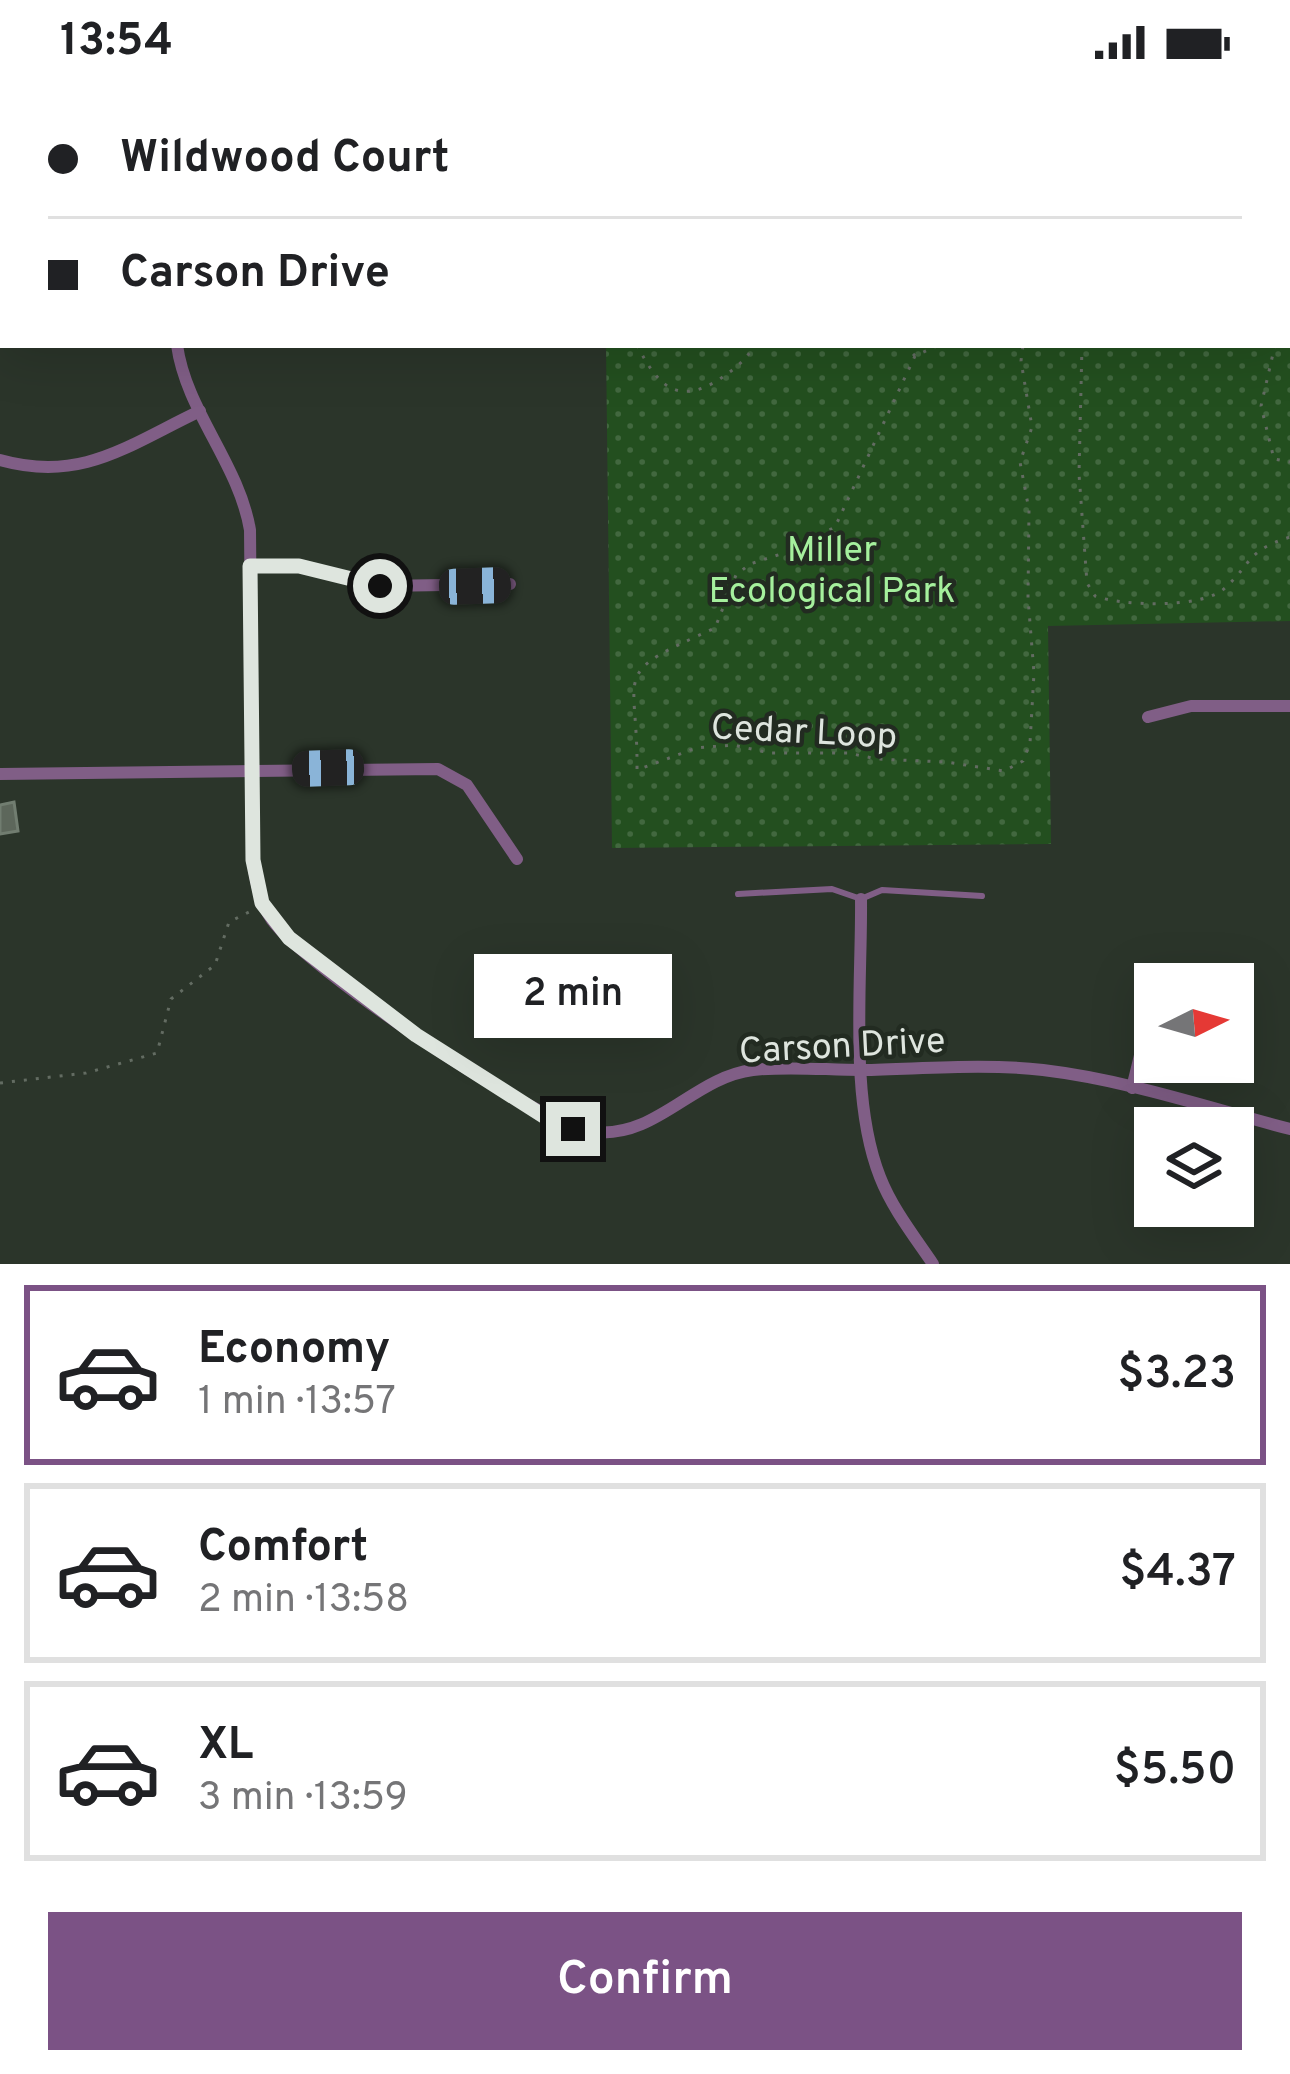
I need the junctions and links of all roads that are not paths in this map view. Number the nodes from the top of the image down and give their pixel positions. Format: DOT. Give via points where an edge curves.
graph roads {
  1 [pos="178,348"];
  2 [pos="200,411"];
  3 [pos="0,460"];
  4 [pos="250,566"];
  5 [pos="510,584"];
  6 [pos="1290,706"];
  7 [pos="1148,717"];
  8 [pos="252,770"];
  9 [pos="0,774"];
  10 [pos="517,859"];
  11 [pos="738,894"];
  12 [pos="982,896"];
  13 [pos="862,899"];
  14 [pos="862,1070"];
  15 [pos="1134,1081"];
  16 [pos="1132,1088"];
  17 [pos="1290,1130"];
  18 [pos="933,1264"];
  1 -- 2 [label="street"];
  2 -- 3 [label="street" via="77,466"];
  2 -- 4 [label="street" via="247,512"];
  4 -- 5 [label="street" via="299,566 380,586"];
  4 -- 8 [label="street"];
  6 -- 7 [label="street" via="1191,706"];
  8 -- 9 [label="street"];
  8 -- 10 [label="street" via="445,770 479,799"];
  8 -- 14 [label="street, Carson Drive" via="253,860 263,905 289,938 416,1035 545,1117 610,1132 639,1126 742,1072"];
  11 -- 13 [label="lane" via="832,889"];
  12 -- 13 [label="lane" via="882,890"];
  13 -- 14 [label="street"];
  14 -- 16 [label="street, Carson Drive" via="1036,1070"];
  14 -- 18 [label="street" via="876,1168"];
  15 -- 16 [label="street"];
  16 -- 17 [label="street, Carson Drive"];
}
